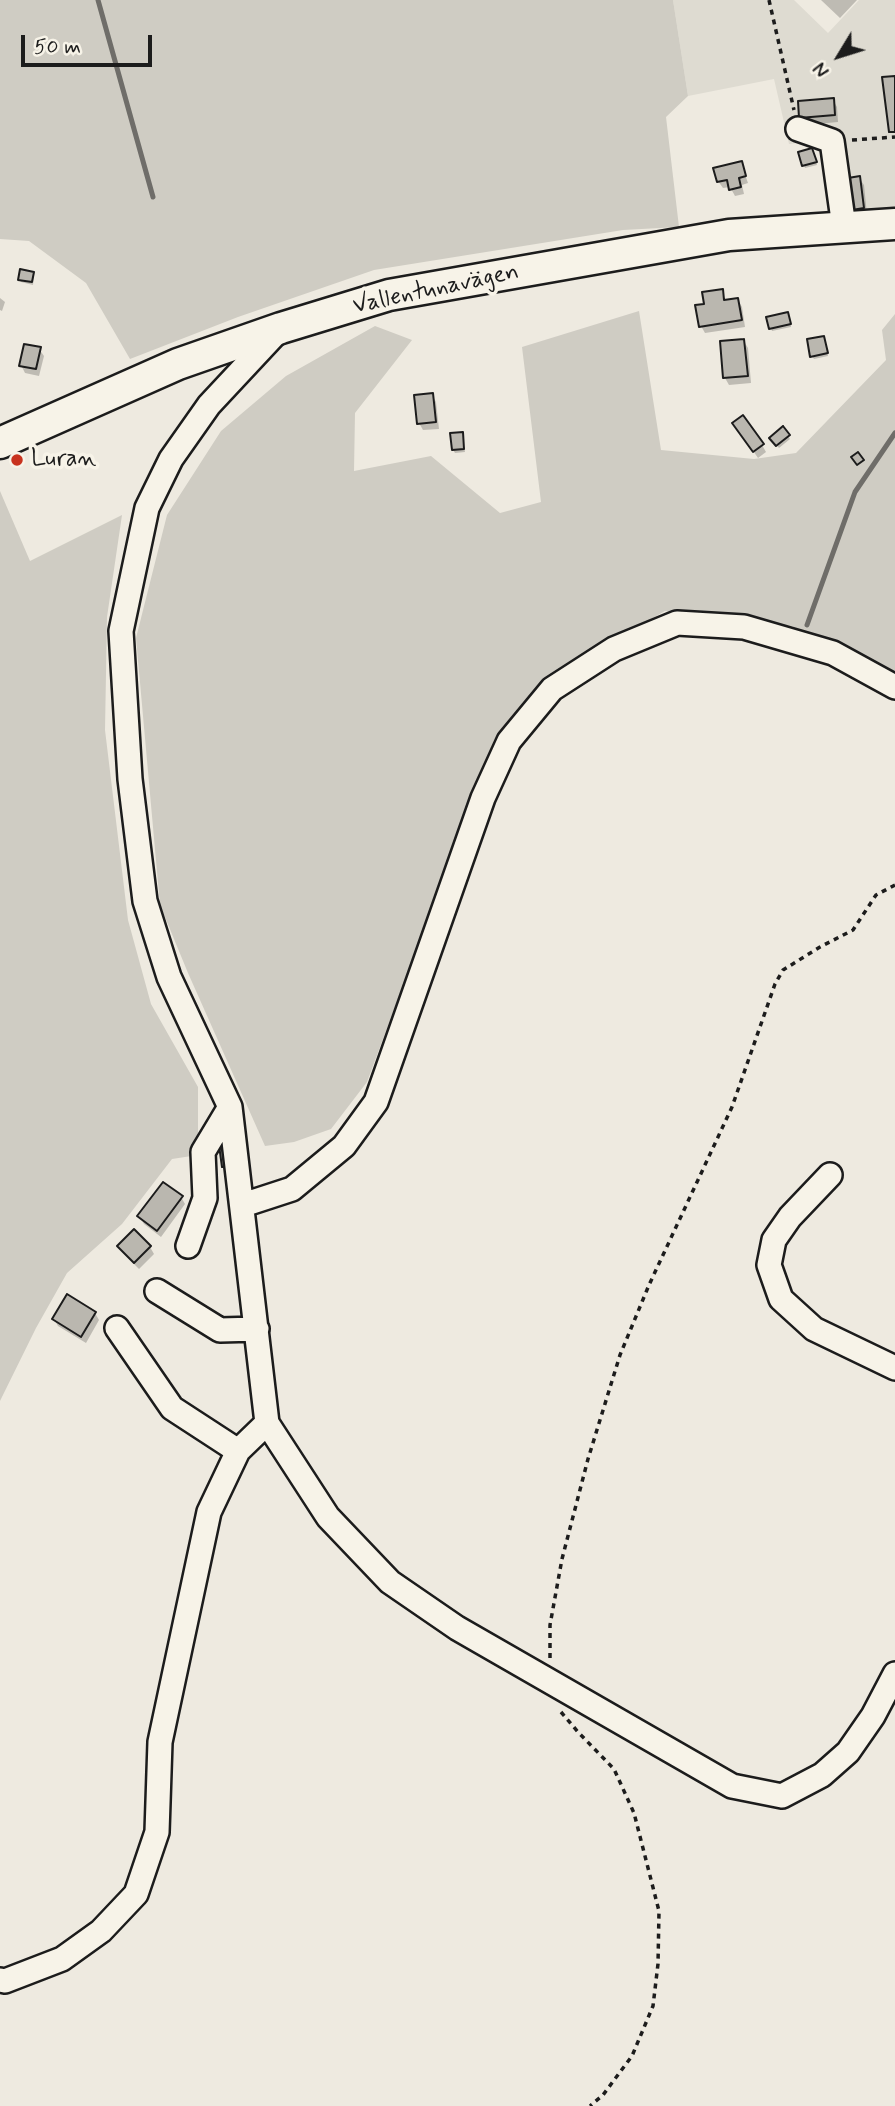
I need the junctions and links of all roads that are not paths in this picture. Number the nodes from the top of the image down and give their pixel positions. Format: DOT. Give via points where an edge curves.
graph roads {
  1 [pos="798,129"];
  2 [pos="895,224"];
  3 [pos="844,227"];
  4 [pos="281,328"];
  5 [pos="0,443"];
  6 [pos="895,687"];
  7 [pos="230,1107"];
  8 [pos="830,1175"];
  9 [pos="243,1205"];
  10 [pos="188,1246"];
  11 [pos="156,1291"];
  12 [pos="117,1328"];
  13 [pos="257,1329"];
  14 [pos="895,1368"];
  15 [pos="267,1423"];
  16 [pos="238,1451"];
  17 [pos="895,1674"];
  18 [pos="0,1980"];
  1 -- 3 [label="lane" via="832,141"];
  2 -- 3 [label="main road, Vallentunavägen"];
  3 -- 4 [label="main road, Vallentunavägen" via="729,235 416,290"];
  4 -- 5 [label="main road, Vallentunavägen" via="178,364"];
  4 -- 7 [label="lane" via="209,405 171,458 147,508 121,631 130,779 145,901 169,977"];
  6 -- 9 [label="lane" via="833,653 744,627 677,623 614,649 552,689 509,741 483,798 376,1102 344,1146 292,1189"];
  7 -- 9 [label="lane"];
  7 -- 10 [label="lane" via="203,1152 205,1198"];
  8 -- 14 [label="lane" via="774,1240 769,1265 781,1299 814,1329"];
  9 -- 13 [label="lane"];
  11 -- 13 [label="lane" via="220,1330"];
  12 -- 16 [label="lane" via="173,1408"];
  13 -- 15 [label="lane"];
  15 -- 16 [label="lane"];
  15 -- 17 [label="lane" via="328,1517 390,1582 457,1628 733,1786 782,1796 822,1775 848,1752"];
  16 -- 18 [label="lane" via="209,1512 160,1742 157,1832 136,1895 101,1931 62,1959"];
}
